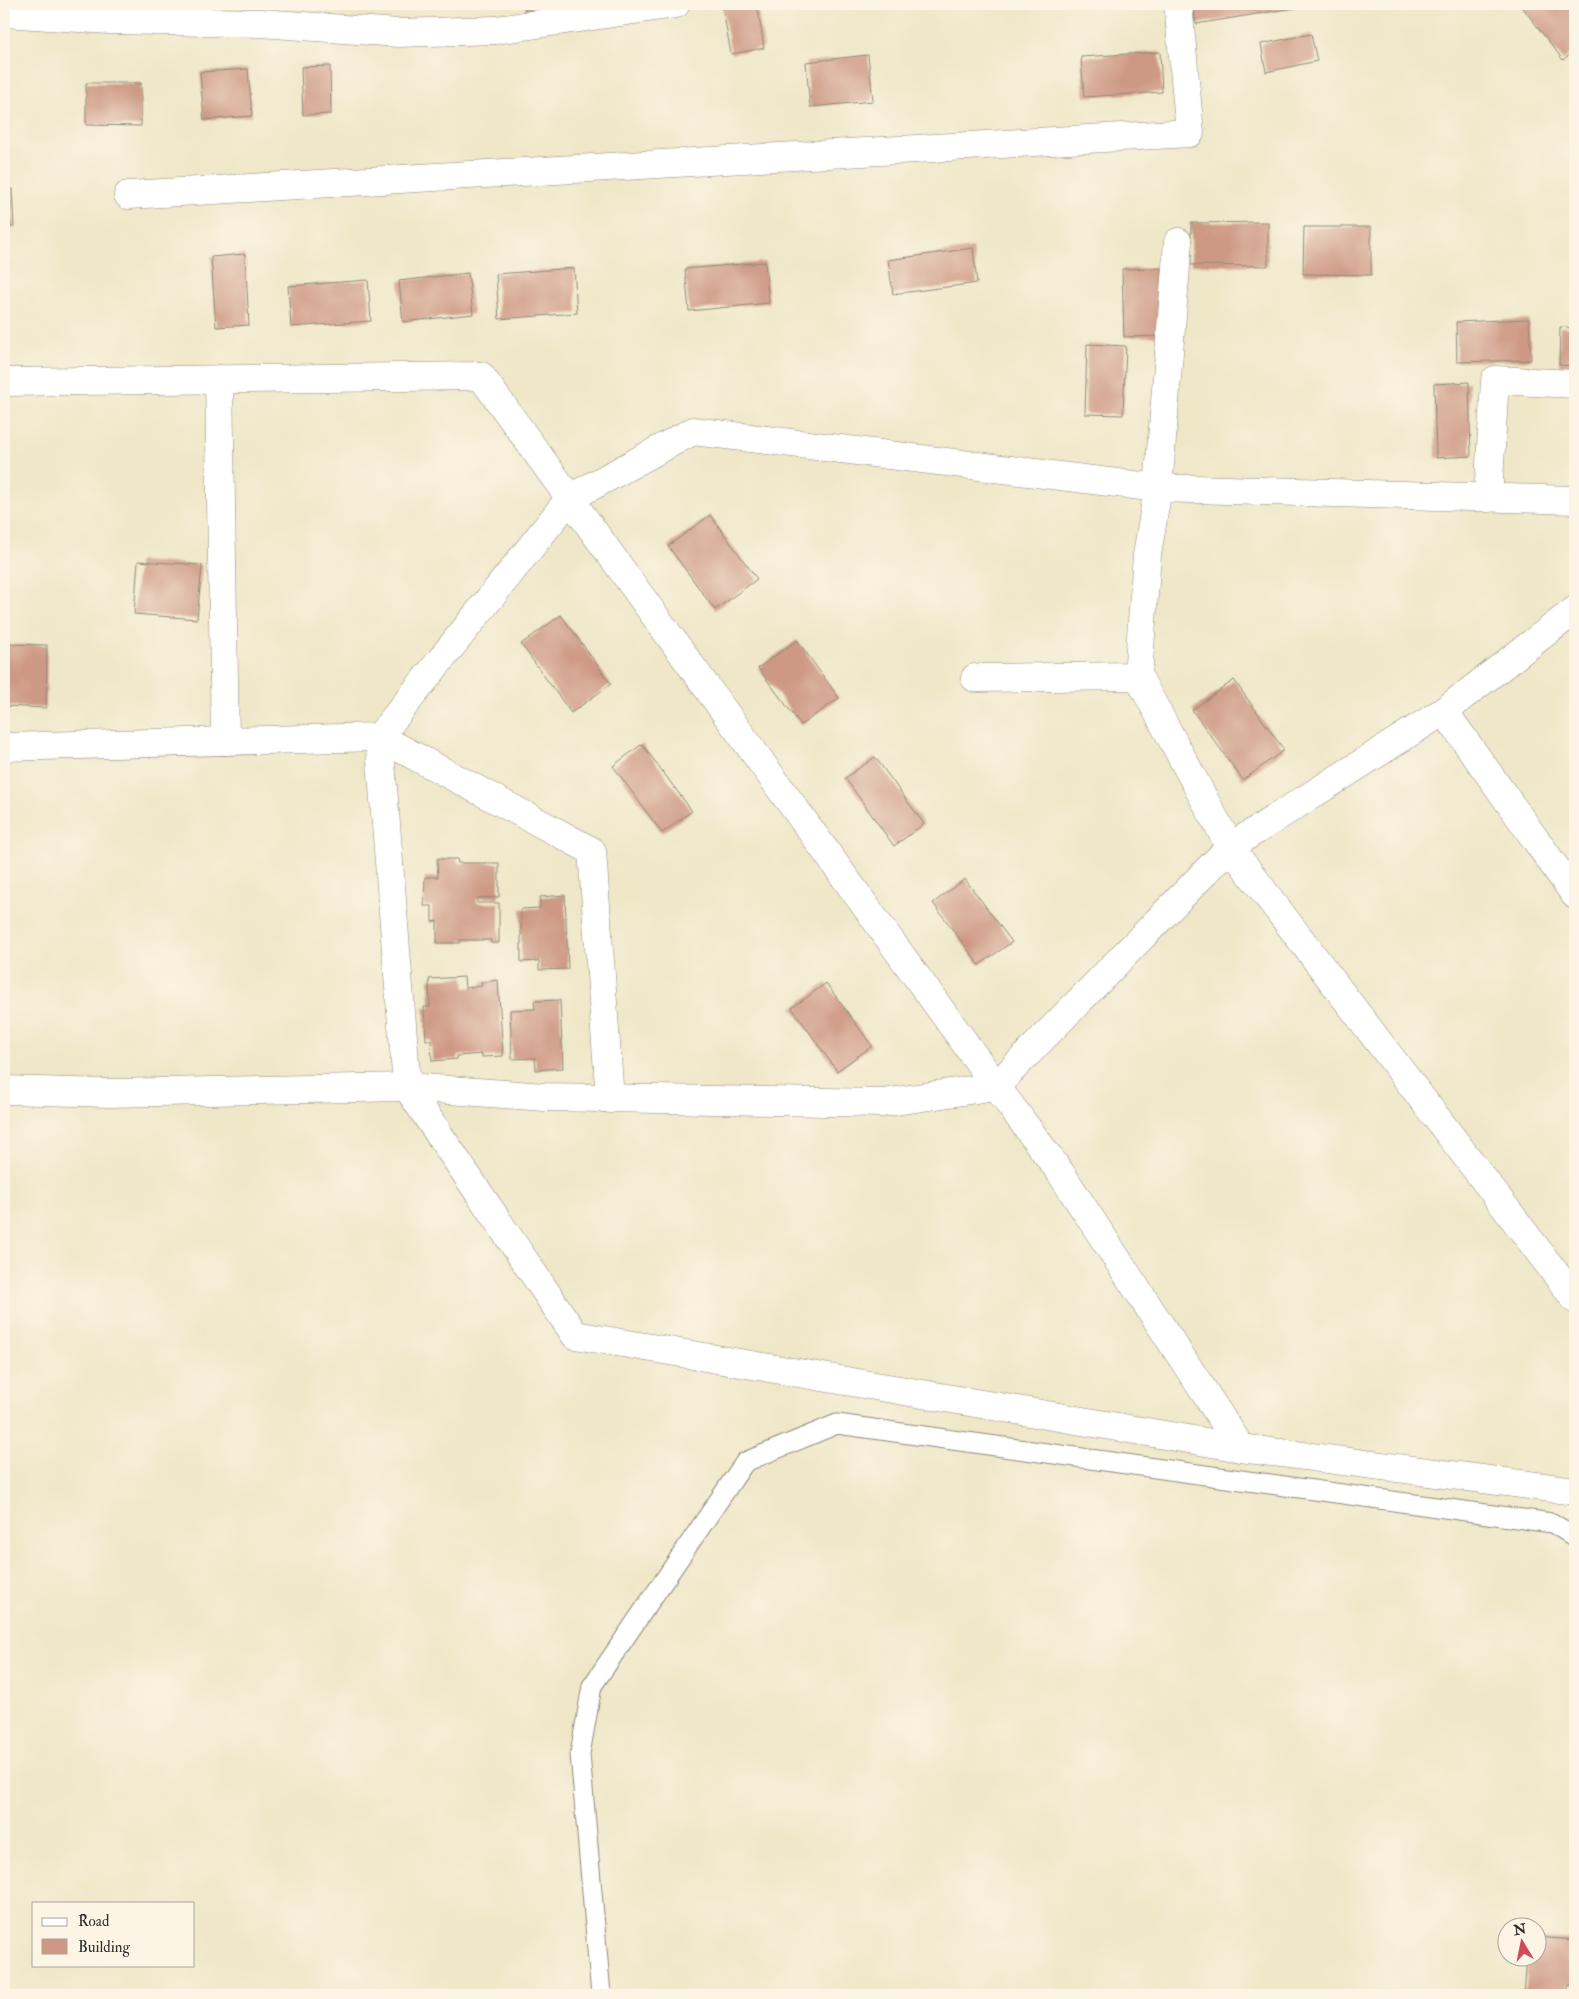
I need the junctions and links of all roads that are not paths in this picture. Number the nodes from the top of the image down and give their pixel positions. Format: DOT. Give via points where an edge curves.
graph roads {
  1 [pos="676,4"];
  2 [pos="1178,4"];
  3 [pos="4,13"];
  4 [pos="128,195"];
  5 [pos="1178,242"];
  6 [pos="219,379"];
  7 [pos="4,382"];
  8 [pos="1575,384"];
  9 [pos="1158,488"];
  10 [pos="570,498"];
  11 [pos="1488,498"];
  12 [pos="1575,500"];
  13 [pos="1575,610"];
  14 [pos="1138,676"];
  15 [pos="974,678"];
  16 [pos="1444,711"];
  17 [pos="379,737"];
  18 [pos="225,741"];
  19 [pos="4,747"];
  20 [pos="1230,847"];
  21 [pos="1575,895"];
  22 [pos="996,1086"];
  23 [pos="407,1087"];
  24 [pos="4,1090"];
  25 [pos="610,1099"];
  26 [pos="1575,1299"];
  27 [pos="1241,1448"];
  28 [pos="1575,1491"];
  29 [pos="1575,1537"];
  30 [pos="601,1995"];
  1 -- 3 [label="street" via="496,30 398,33 261,23 110,20"];
  2 -- 4 [label="street" via="1190,133"];
  5 -- 9 [label="street"];
  6 -- 7 [label="street"];
  6 -- 10 [label="street" via="481,376"];
  6 -- 18 [label="street"];
  8 -- 11 [label="street" via="1495,380"];
  9 -- 10 [label="street" via="693,431"];
  9 -- 11 [label="street"];
  9 -- 14 [label="street" via="1147,555"];
  10 -- 17 [label="street"];
  10 -- 22 [label="street"];
  11 -- 12 [label="street"];
  13 -- 16 [label="street"];
  14 -- 15 [label="street"];
  14 -- 20 [label="street"];
  16 -- 20 [label="street"];
  16 -- 21 [label="street"];
  17 -- 18 [label="street"];
  17 -- 23 [label="street"];
  17 -- 25 [label="street" via="592,851"];
  18 -- 19 [label="street"];
  20 -- 22 [label="street"];
  20 -- 26 [label="street"];
  22 -- 25 [label="street" via="883,1103"];
  22 -- 27 [label="street" via="1060,1172"];
  23 -- 24 [label="street" via="109,1093"];
  23 -- 25 [label="street"];
  23 -- 27 [label="street" via="575,1335"];
  27 -- 28 [label="street"];
  29 -- 30 [label="lane" via="1552,1523 837,1424 745,1462 592,1686 580,1754"];
}
